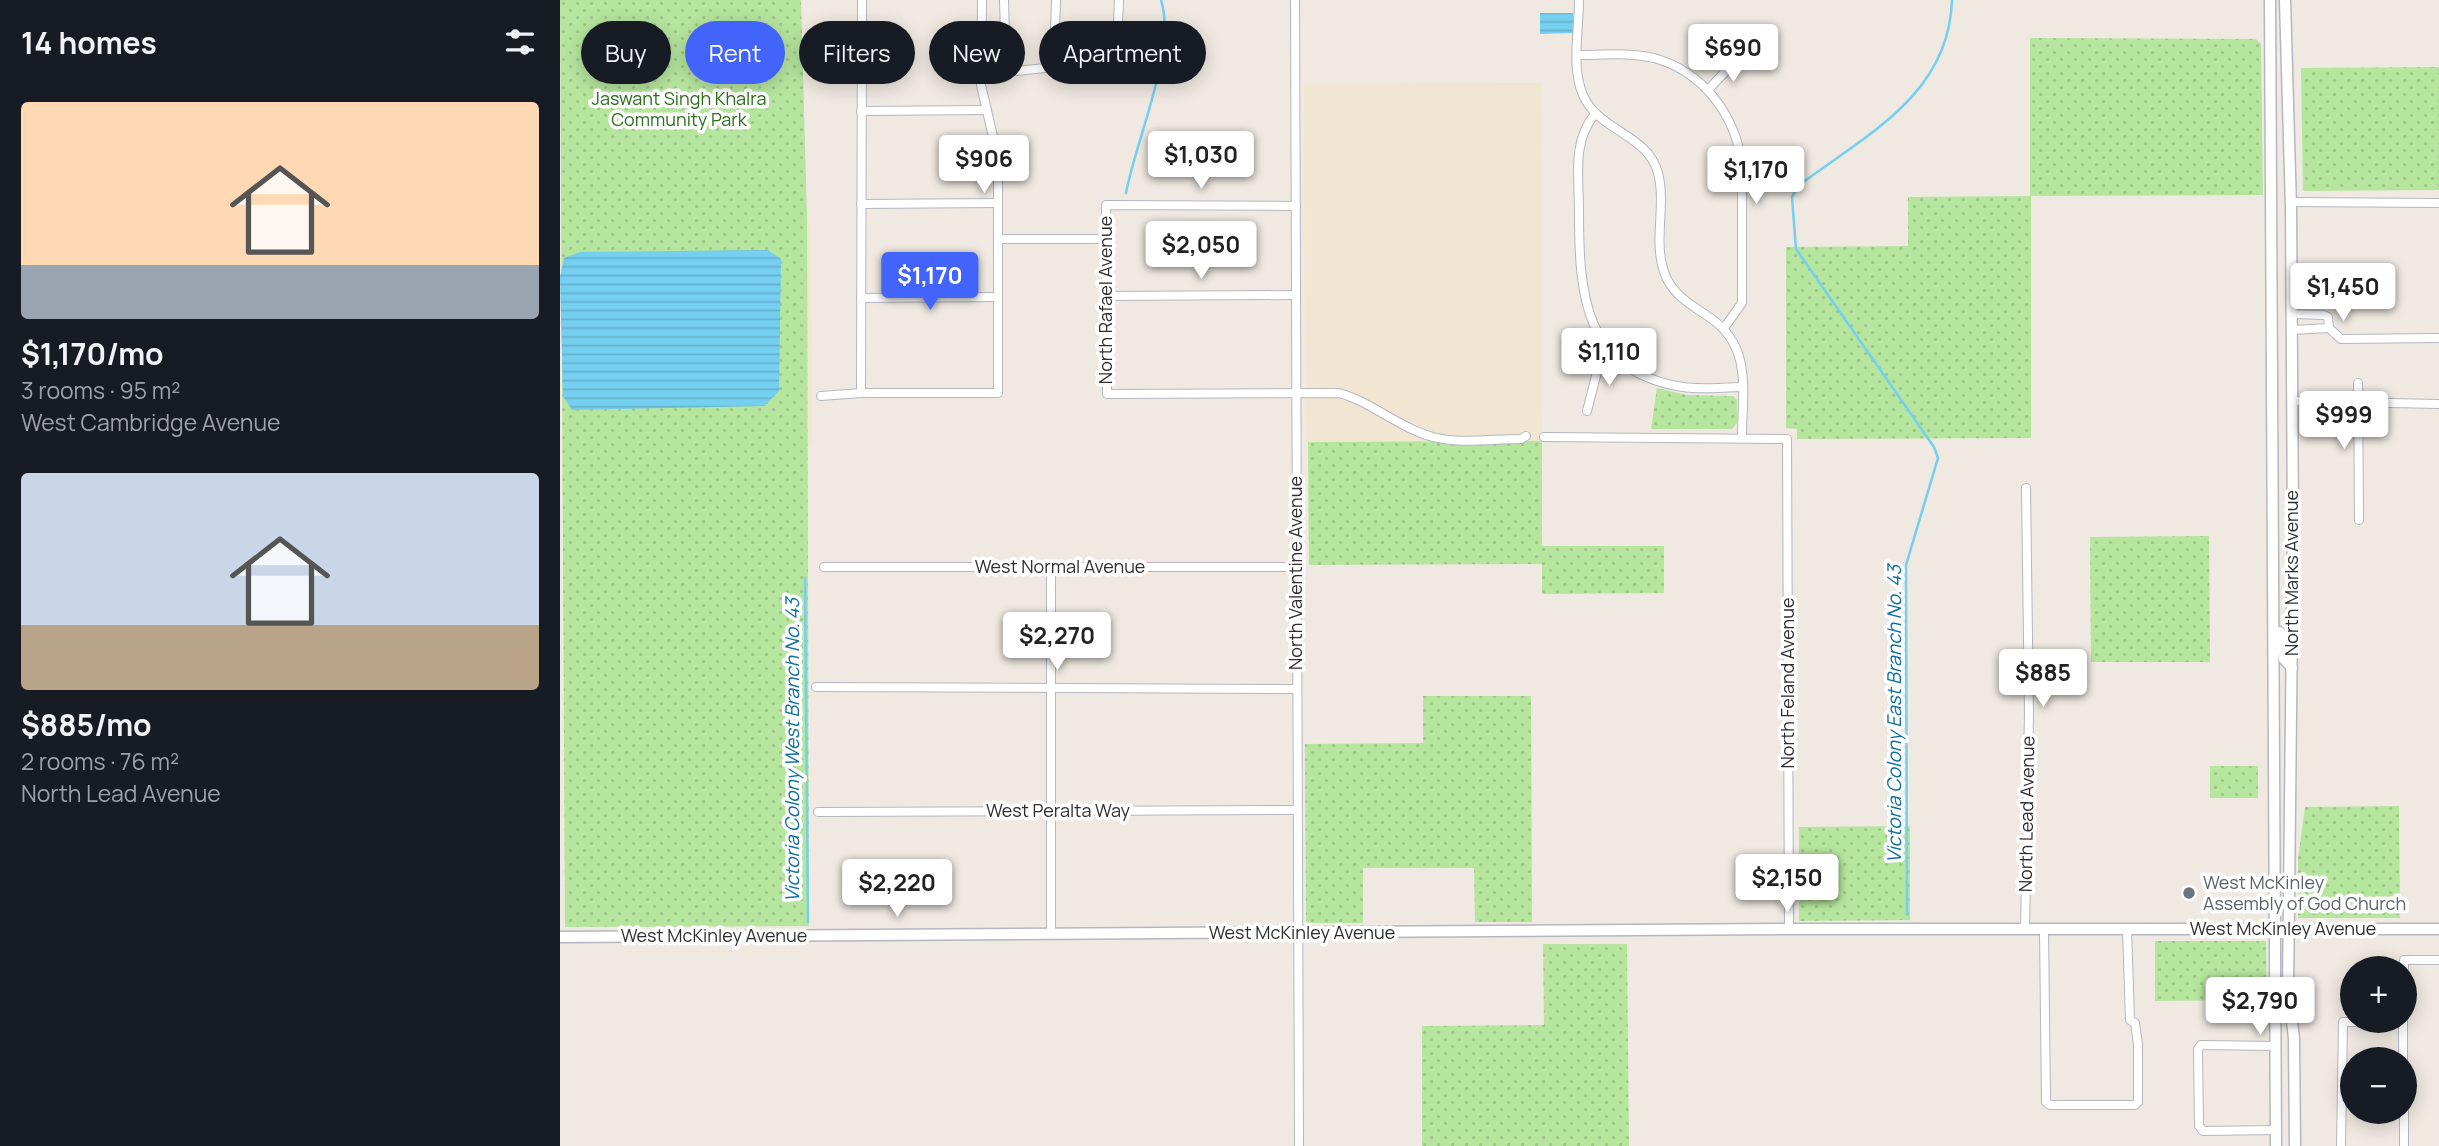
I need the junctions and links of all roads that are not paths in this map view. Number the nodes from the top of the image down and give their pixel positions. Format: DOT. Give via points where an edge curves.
graph roads {
  1 [pos="862,0"];
  2 [pos="982,0"];
  3 [pos="1004,0"];
  4 [pos="1056,0"];
  5 [pos="1119,0"];
  6 [pos="1294,0"];
  7 [pos="1578,0"];
  8 [pos="2270,0"];
  9 [pos="2285,0"];
  10 [pos="1055,21"];
  11 [pos="1118,21"];
  12 [pos="1578,55"];
  13 [pos="1738,58"];
  14 [pos="1039,69"];
  15 [pos="1708,90"];
  16 [pos="987,110"];
  17 [pos="861,111"];
  18 [pos="1595,114"];
  19 [pos="1742,164"];
  20 [pos="1781,164"];
  21 [pos="2290,202"];
  22 [pos="998,203"];
  23 [pos="2439,203"];
  24 [pos="861,204"];
  25 [pos="1296,206"];
  26 [pos="998,239"];
  27 [pos="1105,239"];
  28 [pos="1296,295"];
  29 [pos="1107,296"];
  30 [pos="998,297"];
  31 [pos="861,298"];
  32 [pos="2291,314"];
  33 [pos="2314,315"];
  34 [pos="1724,328"];
  35 [pos="2329,328"];
  36 [pos="2292,330"];
  37 [pos="2314,330"];
  38 [pos="2439,338"];
  39 [pos="1612,352"];
  40 [pos="2358,383"];
  41 [pos="1742,387"];
  42 [pos="860,393"];
  43 [pos="1295,393"];
  44 [pos="821,396"];
  45 [pos="2292,401"];
  46 [pos="2359,402"];
  47 [pos="2439,404"];
  48 [pos="1587,411"];
  49 [pos="1526,436"];
  50 [pos="2273,436"];
  51 [pos="2292,436"];
  52 [pos="1544,437"];
  53 [pos="1742,437"];
  54 [pos="2026,488"];
  55 [pos="2359,520"];
  56 [pos="824,567"];
  57 [pos="1051,567"];
  58 [pos="1296,567"];
  59 [pos="2274,588"];
  60 [pos="2292,667"];
  61 [pos="1052,686"];
  62 [pos="816,687"];
  63 [pos="1297,689"];
  64 [pos="1297,810"];
  65 [pos="818,812"];
  66 [pos="1052,812"];
  67 [pos="2282,928"];
  68 [pos="1789,929"];
  69 [pos="2044,929"];
  70 [pos="2127,929"];
  71 [pos="2439,929"];
  72 [pos="2025,930"];
  73 [pos="1297,933"];
  74 [pos="1051,934"];
  75 [pos="560,937"];
  76 [pos="2417,960"];
  77 [pos="2439,960"];
  78 [pos="2343,1033"];
  79 [pos="2276,1046"];
  80 [pos="2404,1124"];
  81 [pos="2276,1130"];
  82 [pos="1299,1146"];
  83 [pos="2276,1146"];
  84 [pos="2295,1146"];
  85 [pos="2342,1146"];
  86 [pos="2404,1146"];
  1 -- 17 [label="street"];
  2 -- 16 [label="street" via="981,85"];
  3 -- 14 [label="street" via="1006,69"];
  4 -- 10 [label="street"];
  5 -- 11 [label="street"];
  6 -- 25 [label="street, North Valentine Avenue"];
  7 -- 12 [label="street"];
  8 -- 50 [label="main road, North Marks Avenue"];
  9 -- 21 [label="main road, North Marks Avenue"];
  12 -- 15 [label="street" via="1653,58 1679,68"];
  12 -- 18 [label="street" via="1579,84"];
  13 -- 15 [label="street"];
  15 -- 19 [label="street" via="1734,130"];
  16 -- 17 [label="street"];
  16 -- 22 [label="street" via="998,158"];
  17 -- 24 [label="street"];
  18 -- 34 [label="street" via="1651,156 1660,184 1660,250 1667,279 1679,296"];
  18 -- 39 [label="street" via="1584,128 1578,150 1579,271 1587,313"];
  19 -- 20 [label="street"];
  19 -- 34 [label="street" via="1742,303"];
  21 -- 23 [label="street"];
  21 -- 32 [label="main road, North Marks Avenue"];
  22 -- 24 [label="street"];
  22 -- 26 [label="street"];
  24 -- 31 [label="street"];
  25 -- 27 [label="street, North Rafael Avenue" via="1106,205"];
  25 -- 28 [label="street, North Valentine Avenue"];
  26 -- 27 [label="street"];
  26 -- 30 [label="street"];
  27 -- 29 [label="street, North Rafael Avenue"];
  28 -- 29 [label="street"];
  28 -- 43 [label="street, North Valentine Avenue"];
  29 -- 43 [label="street, North Rafael Avenue" via="1107,394"];
  30 -- 31 [label="street"];
  30 -- 42 [label="street" via="998,393"];
  31 -- 42 [label="street"];
  32 -- 33 [label="street"];
  32 -- 36 [label="main road, North Marks Avenue"];
  33 -- 35 [label="street" via="2328,317"];
  33 -- 37 [label="street"];
  34 -- 41 [label="street" via="1740,354"];
  35 -- 37 [label="street"];
  35 -- 38 [label="street" via="2340,339"];
  36 -- 37 [label="street"];
  36 -- 45 [label="main road, North Marks Avenue"];
  39 -- 41 [label="street" via="1637,371 1672,385"];
  39 -- 48 [label="street" via="1597,372"];
  40 -- 46 [label="street"];
  41 -- 53 [label="street"];
  42 -- 44 [label="street"];
  43 -- 49 [label="street" via="1359,398 1432,436 1459,440"];
  43 -- 58 [label="street, North Valentine Avenue"];
  45 -- 46 [label="street"];
  45 -- 51 [label="main road, North Marks Avenue"];
  46 -- 47 [label="street"];
  46 -- 55 [label="street"];
  50 -- 51 [label="main road"];
  50 -- 59 [label="main road, North Marks Avenue"];
  51 -- 60 [label="main road, North Marks Avenue"];
  52 -- 53 [label="street"];
  53 -- 68 [label="street, North Feland Avenue" via="1786,438"];
  54 -- 72 [label="street, North Lead Avenue" via="2029,714"];
  56 -- 57 [label="street, West Normal Avenue"];
  57 -- 58 [label="street, West Normal Avenue"];
  57 -- 61 [label="street"];
  58 -- 63 [label="street, North Valentine Avenue"];
  59 -- 60 [label="main road" via="2283,654"];
  59 -- 67 [label="main road, North Marks Avenue"];
  60 -- 67 [label="main road, North Marks Avenue"];
  61 -- 62 [label="street"];
  61 -- 63 [label="street"];
  61 -- 66 [label="street"];
  63 -- 64 [label="street, North Valentine Avenue"];
  64 -- 66 [label="street, West Peralta Way"];
  64 -- 73 [label="street, North Valentine Avenue"];
  65 -- 66 [label="street, West Peralta Way"];
  66 -- 74 [label="street"];
  67 -- 70 [label="main road, West McKinley Avenue"];
  67 -- 71 [label="main road, West McKinley Avenue"];
  67 -- 79 [label="main road, North Marks Avenue"];
  67 -- 84 [label="main road, North Marks Avenue" via="2294,1038"];
  68 -- 72 [label="main road, West McKinley Avenue"];
  68 -- 73 [label="main road, West McKinley Avenue"];
  69 -- 70 [label="main road, West McKinley Avenue"];
  69 -- 70 [label="street" via="2046,1102 2135,1105 2138,1045 2135,1023 2130,1020"];
  69 -- 72 [label="main road, West McKinley Avenue"];
  73 -- 74 [label="main road, West McKinley Avenue"];
  73 -- 82 [label="street, North Valentine Avenue"];
  74 -- 75 [label="main road, West McKinley Avenue"];
  76 -- 77 [label="street"];
  78 -- 85 [label="street"];
  79 -- 81 [label="main road, North Marks Avenue"];
  79 -- 81 [label="street" via="2201,1045 2198,1049 2199,1126 2203,1131"];
  80 -- 86 [label="street"];
  81 -- 83 [label="main road, North Marks Avenue"];
}
